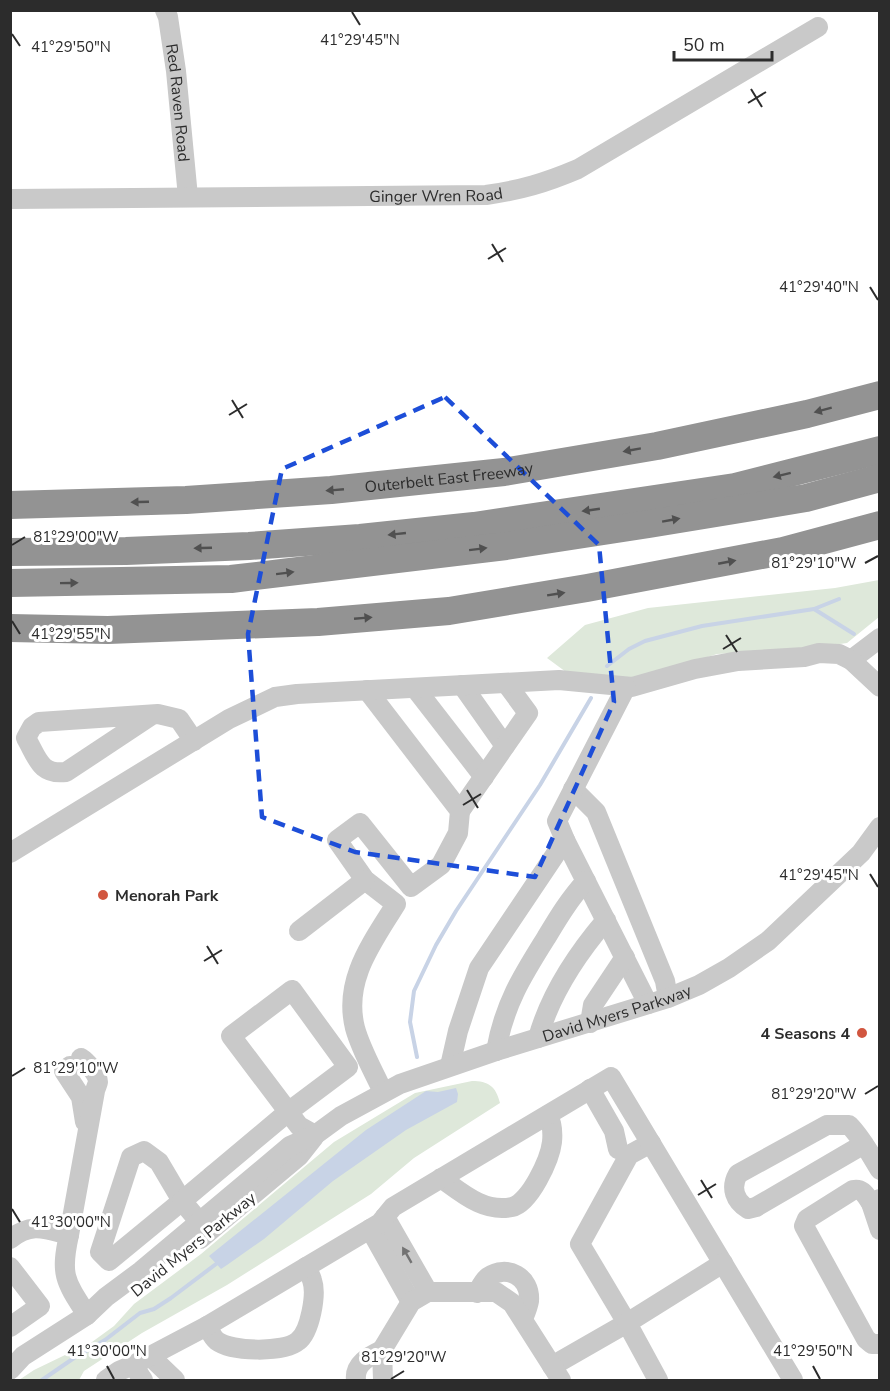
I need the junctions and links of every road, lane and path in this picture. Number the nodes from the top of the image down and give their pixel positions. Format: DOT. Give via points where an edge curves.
graph roads {
  1 [pos="165,10"];
  2 [pos="818,27"];
  3 [pos="188,197"];
  4 [pos="10,199"];
  5 [pos="879,395"];
  6 [pos="879,450"];
  7 [pos="879,478"];
  8 [pos="10,505"];
  9 [pos="879,525"];
  10 [pos="10,552"];
  11 [pos="10,583"];
  12 [pos="318,622"];
  13 [pos="10,628"];
  14 [pos="879,638"];
  15 [pos="10,647"];
  16 [pos="851,660"];
  17 [pos="506,683"];
  18 [pos="462,685"];
  19 [pos="626,687"];
  20 [pos="879,687"];
  21 [pos="415,688"];
  22 [pos="367,690"];
  23 [pos="152,715"];
  24 [pos="194,741"];
  25 [pos="505,746"];
  26 [pos="484,777"];
  27 [pos="573,789"];
  28 [pos="460,811"];
  29 [pos="879,827"];
  30 [pos="565,840"];
  31 [pos="10,853"];
  32 [pos="365,880"];
  33 [pos="586,881"];
  34 [pos="411,887"];
  35 [pos="396,904"];
  36 [pos="606,920"];
  37 [pos="642,926"];
  38 [pos="298,931"];
  39 [pos="615,939"];
  40 [pos="625,957"];
  41 [pos="668,998"];
  42 [pos="648,1004"];
  43 [pos="590,1023"];
  44 [pos="538,1038"];
  45 [pos="495,1051"];
  46 [pos="75,1062"];
  47 [pos="450,1066"];
  48 [pos="590,1089"];
  49 [pos="383,1092"];
  50 [pos="288,1112"];
  51 [pos="548,1115"];
  52 [pos="315,1135"];
  53 [pos="651,1143"];
  54 [pos="864,1144"];
  55 [pos="618,1149"];
  56 [pos="879,1170"];
  57 [pos="441,1178"];
  58 [pos="182,1201"];
  59 [pos="875,1201"];
  60 [pos="377,1223"];
  61 [pos="204,1227"];
  62 [pos="879,1230"];
  63 [pos="69,1235"];
  64 [pos="10,1239"];
  65 [pos="723,1263"];
  66 [pos="10,1267"];
  67 [pos="306,1268"];
  68 [pos="420,1297"];
  69 [pos="87,1315"];
  70 [pos="627,1323"];
  71 [pos="207,1326"];
  72 [pos="10,1327"];
  73 [pos="10,1332"];
  74 [pos="879,1344"];
  75 [pos="382,1350"];
  76 [pos="15,1360"];
  77 [pos="142,1367"];
  78 [pos="556,1373"];
  79 [pos="106,1380"];
  80 [pos="175,1380"];
  81 [pos="356,1380"];
  82 [pos="383,1380"];
  83 [pos="658,1380"];
  84 [pos="793,1380"];
  1 -- 3 [label="street, Red Raven Road" via="176,71"];
  2 -- 3 [label="street, Ginger Wren Road" via="578,169 547,183 486,195"];
  3 -- 4 [label="street, Ginger Wren Road"];
  5 -- 8 [label="highway, Outerbelt East Freeway, one-way" via="657,446 504,472 186,500"];
  6 -- 10 [label="highway, one-way" via="735,487 463,527 249,546"];
  11 -- 7 [label="highway, one-way" via="231,579 361,564 506,546 806,498"];
  12 -- 9 [label="highway, one-way" via="449,611 587,588 783,551"];
  12 -- 13 [label="highway" via="108,630"];
  12 -- 15 [label="highway"];
  14 -- 16 [label="street"];
  16 -- 19 [label="street" via="839,654 819,653 738,661"];
  16 -- 20 [label="street"];
  17 -- 18 [label="street"];
  17 -- 19 [label="street" via="559,680"];
  17 -- 25 [label="street" via="528,713"];
  18 -- 21 [label="street"];
  18 -- 25 [label="street"];
  19 -- 27 [label="street"];
  21 -- 22 [label="street"];
  21 -- 26 [label="street"];
  22 -- 24 [label="street" via="275,697"];
  22 -- 28 [label="street"];
  23 -- 23 [label="street" via="39,722 26,738 44,769 66,772"];
  23 -- 24 [label="street" via="179,719"];
  24 -- 31 [label="street"];
  25 -- 26 [label="street"];
  26 -- 28 [label="street"];
  27 -- 30 [label="street" via="557,821"];
  27 -- 37 [label="street" via="596,812"];
  28 -- 34 [label="street" via="458,833 441,864"];
  29 -- 41 [label="street, David Myers Parkway" via="861,853 768,941 729,968"];
  30 -- 33 [label="street"];
  30 -- 47 [label="street" via="480,969"];
  32 -- 34 [label="street" via="337,840 360,823"];
  32 -- 35 [label="street"];
  32 -- 38 [label="street"];
  33 -- 36 [label="street"];
  33 -- 45 [label="street" via="568,902 518,982"];
  34 -- 35 [label="street"];
  35 -- 49 [label="street" via="363,958 351,1001 355,1030"];
  36 -- 39 [label="street"];
  36 -- 44 [label="street" via="587,942 556,994"];
  37 -- 39 [label="street"];
  37 -- 41 [label="street"];
  39 -- 40 [label="street"];
  40 -- 42 [label="street"];
  40 -- 43 [label="street" via="594,1005"];
  41 -- 42 [label="street, David Myers Parkway"];
  42 -- 43 [label="street, David Myers Parkway"];
  43 -- 44 [label="street, David Myers Parkway"];
  44 -- 45 [label="street, David Myers Parkway"];
  45 -- 47 [label="street, David Myers Parkway"];
  46 -- 63 [label="street" via="85,1061 98,1079"];
  47 -- 49 [label="street, David Myers Parkway"];
  48 -- 51 [label="street"];
  48 -- 53 [label="street" via="611,1077"];
  48 -- 55 [label="street" via="614,1131"];
  49 -- 52 [label="street, David Myers Parkway"];
  50 -- 50 [label="street" via="231,1036 292,990 348,1067"];
  50 -- 52 [label="street" via="299,1126"];
  50 -- 58 [label="street"];
  51 -- 57 [label="street"];
  51 -- 57 [label="street" via="552,1143 546,1163 524,1201 513,1207 479,1204"];
  52 -- 61 [label="street, David Myers Parkway" via="290,1146"];
  53 -- 65 [label="street"];
  53 -- 70 [label="street" via="629,1155 580,1244"];
  54 -- 54 [label="street" via="849,1125 827,1125 738,1174 733,1182 734,1191 741,1205 748,1209 756,1207"];
  54 -- 56 [label="street"];
  57 -- 60 [label="street" via="393,1207"];
  58 -- 58 [label="street" via="159,1162 144,1151 131,1157 100,1252 109,1261"];
  58 -- 61 [label="street"];
  59 -- 62 [label="street"];
  59 -- 74 [label="street" via="864,1191 853,1190 807,1219 804,1226 866,1339"];
  60 -- 67 [label="street"];
  60 -- 68 [label="street"];
  61 -- 69 [label="street, David Myers Parkway"];
  63 -- 64 [label="street" via="35,1227"];
  63 -- 69 [label="street" via="63,1261 67,1284"];
  65 -- 70 [label="street"];
  65 -- 84 [label="street"];
  66 -- 72 [label="street" via="40,1306"];
  67 -- 71 [label="street"];
  67 -- 71 [label="street" via="312,1281 311,1308 305,1334 296,1344 265,1350 231,1347 217,1341"];
  68 -- 75 [label="street"];
  68 -- 78 [label="street" via="496,1292 512,1303"];
  69 -- 76 [label="street, David Myers Parkway"];
  70 -- 78 [label="street"];
  70 -- 83 [label="street"];
  71 -- 77 [label="street"];
  73 -- 76 [label="street"];
  75 -- 81 [label="street" via="359,1367"];
  75 -- 82 [label="street"];
  77 -- 79 [label="street" via="119,1371"];
  77 -- 80 [label="street"];
}
